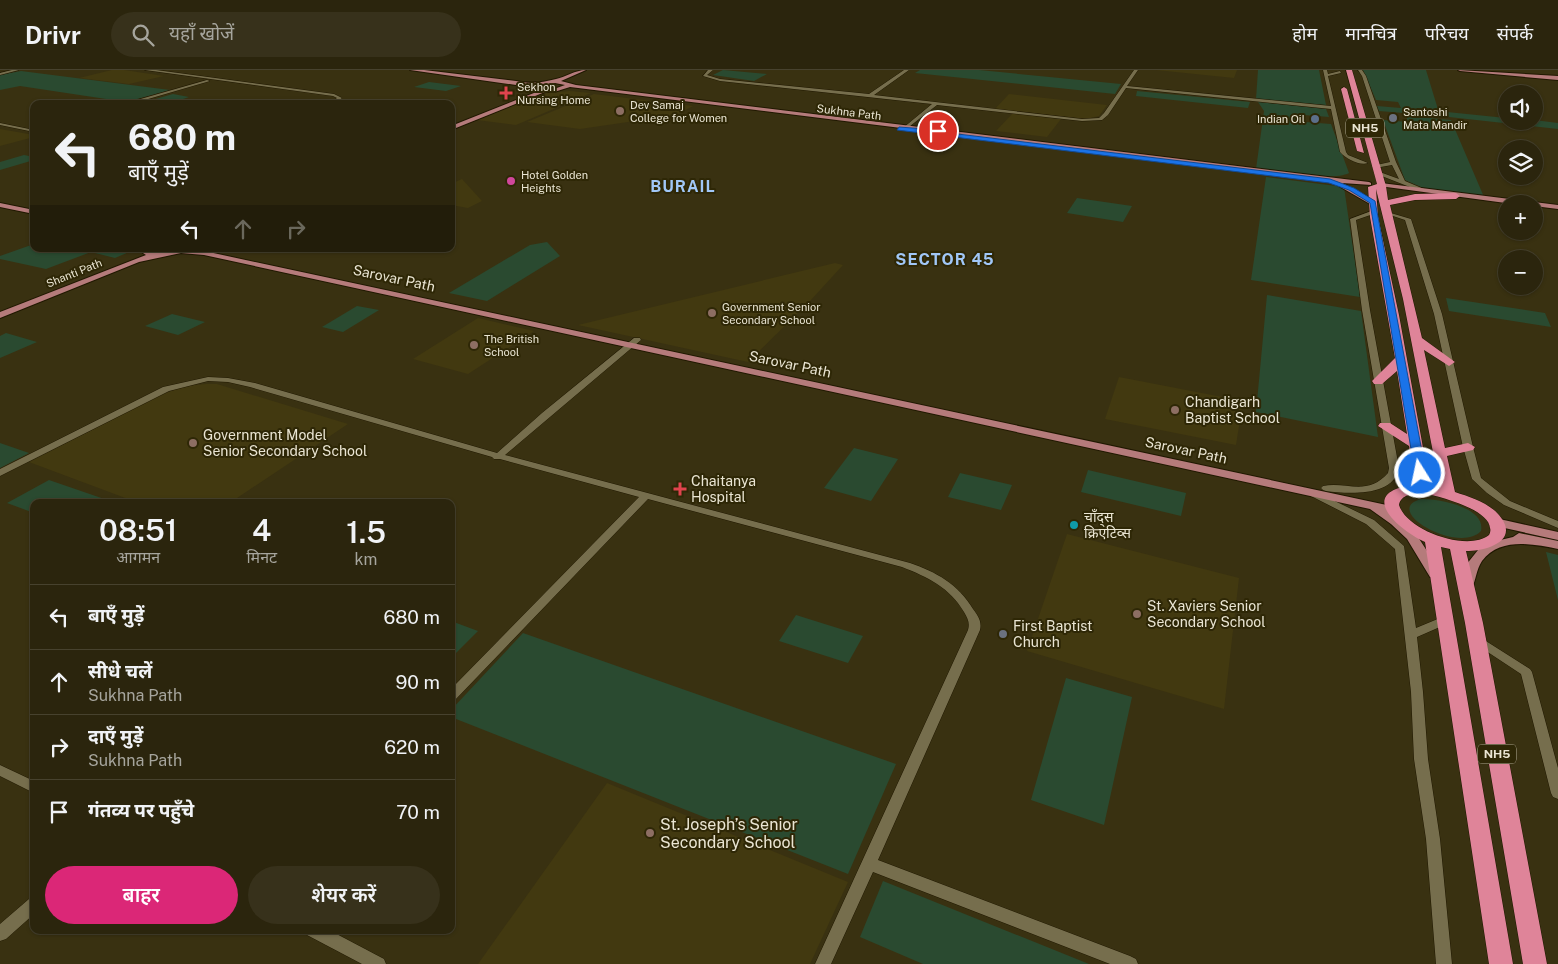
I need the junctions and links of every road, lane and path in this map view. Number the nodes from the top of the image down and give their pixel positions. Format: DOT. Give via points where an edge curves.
graph roads {
  1 [pos="17,70"];
  2 [pos="146,70"];
  3 [pos="412,70"];
  4 [pos="423,70"];
  5 [pos="586,70"];
  6 [pos="711,70"];
  7 [pos="907,70"];
  8 [pos="913,70"];
  9 [pos="1136,70"];
  10 [pos="1349,70"];
  11 [pos="1360,70"];
  12 [pos="1460,70"];
  13 [pos="1471,70"];
  14 [pos="1340,71"];
  15 [pos="196,72"];
  16 [pos="1326,72"];
  17 [pos="0,74"];
  18 [pos="183,75"];
  19 [pos="1364,76"];
  20 [pos="1558,78"];
  21 [pos="214,80"];
  22 [pos="551,81"];
  23 [pos="539,83"];
  24 [pos="567,85"];
  25 [pos="1124,87"];
  26 [pos="532,88"];
  27 [pos="561,89"];
  28 [pos="546,91"];
  29 [pos="869,96"];
  30 [pos="876,96"];
  31 [pos="140,100"];
  32 [pos="337,100"];
  33 [pos="931,104"];
  34 [pos="938,104"];
  35 [pos="1333,108"];
  36 [pos="2,125"];
  37 [pos="455,125"];
  38 [pos="455,125"];
  39 [pos="903,128"];
  40 [pos="30,130"];
  41 [pos="1393,163"];
  42 [pos="1376,170"];
  43 [pos="1326,180"];
  44 [pos="1373,180"];
  45 [pos="1403,182"];
  46 [pos="1422,190"];
  47 [pos="1456,196"];
  48 [pos="0,200"];
  49 [pos="1498,200"];
  50 [pos="1498,201"];
  51 [pos="0,205"];
  52 [pos="1543,206"];
  53 [pos="30,207"];
  54 [pos="1379,207"];
  55 [pos="1558,208"];
  56 [pos="30,211"];
  57 [pos="138,252"];
  58 [pos="145,252"];
  59 [pos="172,252"];
  60 [pos="198,252"];
  61 [pos="224,252"];
  62 [pos="158,254"];
  63 [pos="0,311"];
  64 [pos="0,315"];
  65 [pos="1416,339"];
  66 [pos="634,343"];
  67 [pos="1401,358"];
  68 [pos="1449,362"];
  69 [pos="1378,381"];
  70 [pos="1385,426"];
  71 [pos="1416,444"];
  72 [pos="1468,447"];
  73 [pos="1440,454"];
  74 [pos="497,457"];
  75 [pos="0,473"];
  76 [pos="1326,488"];
  77 [pos="1423,489"];
  78 [pos="1310,492"];
  79 [pos="1448,494"];
  80 [pos="645,496"];
  81 [pos="1364,504"];
  82 [pos="1391,506"];
  83 [pos="1558,525"];
  84 [pos="1496,527"];
  85 [pos="1558,536"];
  86 [pos="1432,538"];
  87 [pos="1528,538"];
  88 [pos="1457,545"];
  89 [pos="1558,545"];
  90 [pos="1439,581"];
  91 [pos="1466,587"];
  92 [pos="1445,620"];
  93 [pos="1410,635"];
  94 [pos="1477,639"];
  95 [pos="455,693"];
  96 [pos="0,770"];
  97 [pos="30,785"];
  98 [pos="1558,793"];
  99 [pos="870,864"];
  100 [pos="30,908"];
  101 [pos="0,934"];
  102 [pos="321,934"];
  103 [pos="378,964"];
  104 [pos="823,964"];
  105 [pos="1130,964"];
  106 [pos="1444,964"];
  107 [pos="1501,964"];
  108 [pos="1535,964"];
  1 -- 17 [label="street"];
  2 -- 18 [label="street"];
  3 -- 26 [label="main road" via="516,83"];
  4 -- 23 [label="main road"];
  5 -- 22 [label="main road"];
  5 -- 24 [label="main road" via="567,79"];
  6 -- 29 [label="street" via="704,75 720,80"];
  7 -- 29 [label="street"];
  8 -- 30 [label="street"];
  9 -- 25 [label="street"];
  10 -- 19 [label="street"];
  10 -- 42 [label="highway, NH5"];
  11 -- 19 [label="street"];
  12 -- 20 [label="main road"];
  13 -- 20 [label="main road"];
  14 -- 16 [label="street"];
  14 -- 44 [label="highway, NH5" via="1353,125"];
  15 -- 18 [label="street"];
  16 -- 35 [label="street"];
  18 -- 21 [label="street"];
  19 -- 41 [label="street"];
  21 -- 31 [label="street"];
  21 -- 32 [label="street" via="334,95 340,98"];
  22 -- 23 [label="main road"];
  22 -- 24 [label="main road, Sukhna Path"];
  23 -- 26 [label="main road"];
  24 -- 27 [label="main road"];
  24 -- 39 [label="main road, Sukhna Path"];
  25 -- 34 [label="street" via="1103,118 1091,120"];
  25 -- 35 [label="street"];
  26 -- 28 [label="main road"];
  26 -- 37 [label="main road" via="530,93"];
  27 -- 28 [label="main road"];
  27 -- 39 [label="main road, Sukhna Path"];
  28 -- 38 [label="main road"];
  29 -- 30 [label="street"];
  29 -- 33 [label="street"];
  30 -- 34 [label="street"];
  33 -- 34 [label="street"];
  33 -- 39 [label="street"];
  34 -- 39 [label="street"];
  35 -- 44 [label="street" via="1343,152"];
  36 -- 40 [label="street"];
  39 -- 43 [label="main road, Sukhna Path"];
  41 -- 42 [label="street"];
  41 -- 45 [label="street"];
  42 -- 44 [label="highway, NH5"];
  42 -- 45 [label="street"];
  43 -- 44 [label="main road, Sukhna Path"];
  43 -- 44 [label="main road"];
  43 -- 54 [label="main road" via="1352,189"];
  44 -- 46 [label="main road"];
  44 -- 47 [label="main road"];
  44 -- 54 [label="highway, NH5"];
  45 -- 46 [label="street"];
  46 -- 49 [label="main road"];
  47 -- 50 [label="main road"];
  47 -- 54 [label="highway" via="1415,197"];
  48 -- 53 [label="main road"];
  51 -- 56 [label="main road"];
  52 -- 55 [label="main road"];
  54 -- 65 [label="highway, NH5"];
  54 -- 67 [label="highway, NH5"];
  54 -- 68 [label="street" via="1408,219 1438,314"];
  54 -- 69 [label="street" via="1353,219"];
  57 -- 63 [label="main road, Shanti Path"];
  58 -- 62 [label="main road"];
  59 -- 62 [label="main road, Sarovar Path"];
  60 -- 66 [label="main road, Sarovar Path"];
  61 -- 66 [label="main road, Sarovar Path"];
  62 -- 64 [label="main road, Shanti Path"];
  65 -- 68 [label="highway"];
  65 -- 73 [label="highway, NH5"];
  66 -- 74 [label="street"];
  66 -- 76 [label="main road, Sarovar Path"];
  66 -- 78 [label="main road, Sarovar Path"];
  67 -- 69 [label="highway"];
  67 -- 71 [label="highway, NH5"];
  68 -- 72 [label="street"];
  69 -- 70 [label="street"];
  70 -- 71 [label="highway"];
  70 -- 76 [label="street" via="1394,468 1391,477 1382,484 1362,489"];
  71 -- 77 [label="highway, NH5"];
  72 -- 73 [label="highway"];
  72 -- 83 [label="street" via="1477,479 1483,485 1517,508"];
  73 -- 79 [label="highway, NH5"];
  74 -- 75 [label="street" via="252,386 208,379 166,389"];
  74 -- 80 [label="street"];
  76 -- 82 [label="main road, Sarovar Path"];
  77 -- 79 [label="highway"];
  77 -- 82 [label="highway" via="1404,491 1394,496"];
  78 -- 81 [label="main road, Sarovar Path"];
  78 -- 93 [label="street" via="1370,522 1400,548"];
  79 -- 84 [label="highway" via="1479,507"];
  80 -- 95 [label="street"];
  80 -- 99 [label="street" via="922,570 943,582 968,608 976,623 972,638"];
  81 -- 82 [label="main road, Sarovar Path"];
  81 -- 90 [label="main road" via="1380,511 1411,534"];
  82 -- 86 [label="highway" via="1406,525"];
  84 -- 85 [label="main road"];
  84 -- 87 [label="main road"];
  84 -- 88 [label="highway" via="1494,540"];
  86 -- 88 [label="highway"];
  86 -- 90 [label="highway, NH5"];
  87 -- 89 [label="main road"];
  87 -- 91 [label="main road" via="1505,542 1482,554 1473,564"];
  88 -- 91 [label="highway, NH5"];
  90 -- 92 [label="highway, NH5"];
  91 -- 94 [label="highway, NH5"];
  92 -- 93 [label="street"];
  92 -- 107 [label="highway, NH5"];
  93 -- 106 [label="street"];
  94 -- 98 [label="street" via="1526,672"];
  94 -- 108 [label="highway, NH5"];
  96 -- 97 [label="street"];
  99 -- 104 [label="street"];
  99 -- 105 [label="street"];
  100 -- 101 [label="street"];
  102 -- 103 [label="street"];
}
